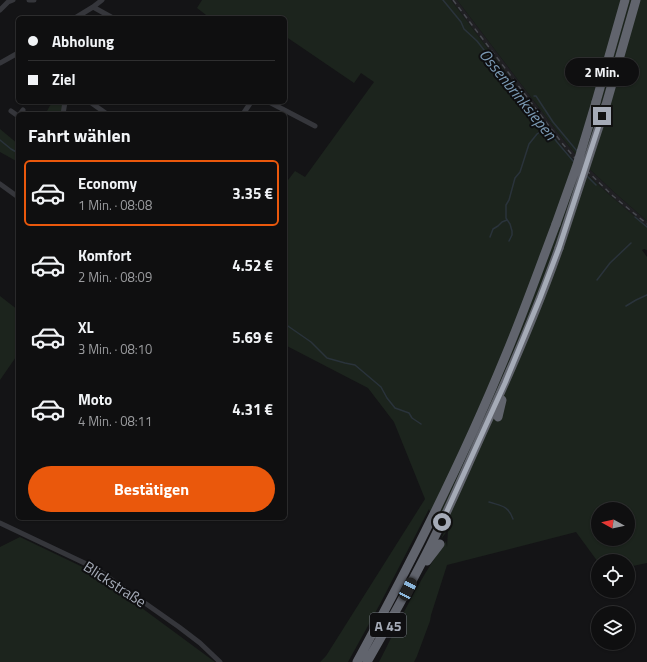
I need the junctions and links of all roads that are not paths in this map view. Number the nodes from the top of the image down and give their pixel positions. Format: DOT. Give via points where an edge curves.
graph roads {
  1 [pos="13,0"];
  2 [pos="29,0"];
  3 [pos="34,0"];
  4 [pos="102,0"];
  5 [pos="625,0"];
  6 [pos="636,0"];
  7 [pos="93,7"];
  8 [pos="0,10"];
  9 [pos="78,16"];
  10 [pos="109,16"];
  11 [pos="16,54"];
  12 [pos="0,63"];
  13 [pos="93,104"];
  14 [pos="273,104"];
  15 [pos="11,111"];
  16 [pos="16,112"];
  17 [pos="104,112"];
  18 [pos="315,126"];
  19 [pos="0,184"];
  20 [pos="16,196"];
  21 [pos="506,356"];
  22 [pos="493,373"];
  23 [pos="505,383"];
  24 [pos="498,417"];
  25 [pos="428,515"];
  26 [pos="0,523"];
  27 [pos="440,544"];
  28 [pos="417,546"];
  29 [pos="408,589"];
  30 [pos="220,662"];
  31 [pos="357,662"];
  32 [pos="367,662"];
  1 -- 8 [label="street"];
  2 -- 3 [label="street"];
  4 -- 7 [label="street"];
  5 -- 21 [label="highway, A 45, bridge" via="566,195"];
  6 -- 23 [label="highway, A 45, bridge" via="606,105 559,248"];
  7 -- 9 [label="street"];
  7 -- 10 [label="street"];
  11 -- 12 [label="street"];
  13 -- 17 [label="street"];
  14 -- 18 [label="street"];
  15 -- 16 [label="street"];
  19 -- 20 [label="street"];
  21 -- 22 [label="highway"];
  21 -- 28 [label="highway, A 45" via="468,443"];
  23 -- 24 [label="highway"];
  23 -- 29 [label="highway, A 45" via="439,528"];
  25 -- 28 [label="highway"];
  26 -- 30 [label="street, Blickstraße" via="95,568 179,627"];
  27 -- 29 [label="highway"];
  28 -- 31 [label="highway, A 45"];
  29 -- 32 [label="highway, A 45"];
}
